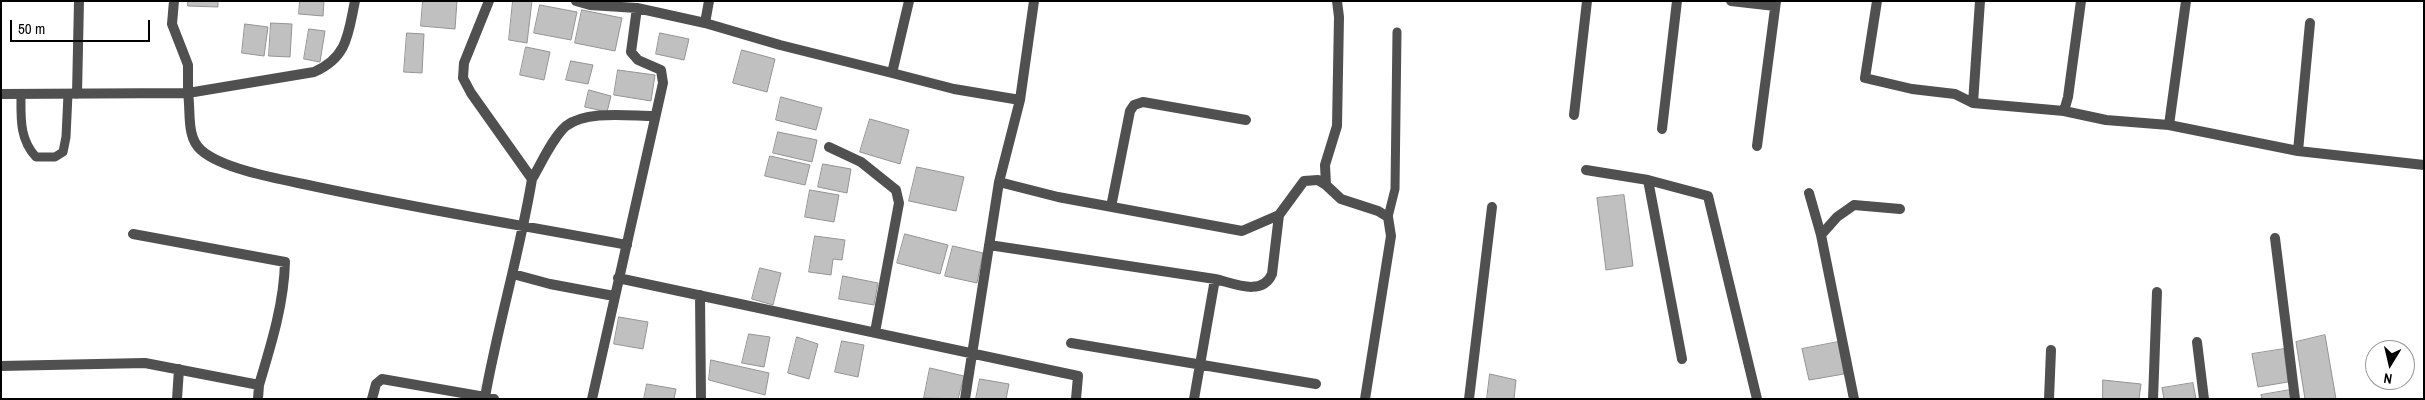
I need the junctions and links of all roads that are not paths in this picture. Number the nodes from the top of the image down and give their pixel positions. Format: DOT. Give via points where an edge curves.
graph roads {
  1 [pos="79,1"];
  2 [pos="174,1"];
  3 [pos="355,1"];
  4 [pos="489,1"];
  5 [pos="576,1"];
  6 [pos="709,1"];
  7 [pos="909,1"];
  8 [pos="1034,1"];
  9 [pos="1337,1"];
  10 [pos="1587,1"];
  11 [pos="1678,1"];
  12 [pos="1731,1"];
  13 [pos="1877,1"];
  14 [pos="1980,1"];
  15 [pos="2082,1"];
  16 [pos="2186,1"];
  17 [pos="1775,4"];
  18 [pos="636,8"];
  19 [pos="705,23"];
  20 [pos="2310,23"];
  21 [pos="1397,32"];
  22 [pos="892,73"];
  23 [pos="188,93"];
  24 [pos="1,94"];
  25 [pos="21,94"];
  26 [pos="72,94"];
  27 [pos="1020,100"];
  28 [pos="1973,103"];
  29 [pos="2064,111"];
  30 [pos="1574,115"];
  31 [pos="654,116"];
  32 [pos="1246,120"];
  33 [pos="2169,125"];
  34 [pos="1662,129"];
  35 [pos="1757,146"];
  36 [pos="829,147"];
  37 [pos="2298,151"];
  38 [pos="2424,164"];
  39 [pos="1586,170"];
  40 [pos="532,179"];
  41 [pos="1648,180"];
  42 [pos="999,182"];
  43 [pos="1326,186"];
  44 [pos="1809,193"];
  45 [pos="1111,207"];
  46 [pos="1492,207"];
  47 [pos="1900,209"];
  48 [pos="1280,215"];
  49 [pos="1388,217"];
  50 [pos="523,226"];
  51 [pos="133,234"];
  52 [pos="1821,235"];
  53 [pos="2275,238"];
  54 [pos="627,245"];
  55 [pos="989,245"];
  56 [pos="512,274"];
  57 [pos="618,278"];
  58 [pos="1215,279"];
  59 [pos="2157,292"];
  60 [pos="700,295"];
  61 [pos="614,296"];
  62 [pos="875,332"];
  63 [pos="2197,342"];
  64 [pos="1071,343"];
  65 [pos="2051,350"];
  66 [pos="973,353"];
  67 [pos="1682,358"];
  68 [pos="1198,365"];
  69 [pos="1,366"];
  70 [pos="179,369"];
  71 [pos="1316,384"];
  72 [pos="259,385"];
  73 [pos="489,398"];
  74 [pos="177,399"];
  75 [pos="258,399"];
  76 [pos="372,399"];
  77 [pos="592,399"];
  78 [pos="701,399"];
  79 [pos="965,399"];
  80 [pos="1076,399"];
  81 [pos="1194,399"];
  82 [pos="1366,399"];
  83 [pos="1469,399"];
  84 [pos="1757,399"];
  85 [pos="1854,399"];
  86 [pos="2048,399"];
  87 [pos="2153,399"];
  88 [pos="2204,399"];
  89 [pos="2295,399"];
  1 -- 26 [label="street"];
  2 -- 23 [label="street" via="172,24 188,65"];
  3 -- 23 [label="street" via="345,46 330,65 314,72"];
  4 -- 40 [label="street" via="464,63 463,78"];
  5 -- 18 [label="street"];
  6 -- 19 [label="street"];
  7 -- 22 [label="street"];
  8 -- 27 [label="street"];
  9 -- 43 [label="street" via="1337,126 1324,165"];
  10 -- 30 [label="street"];
  11 -- 34 [label="street"];
  12 -- 17 [label="street"];
  13 -- 28 [label="street" via="1865,78 1912,89 1955,94"];
  14 -- 28 [label="street"];
  15 -- 29 [label="street"];
  16 -- 33 [label="street"];
  17 -- 35 [label="street"];
  18 -- 19 [label="street"];
  18 -- 31 [label="street" via="631,52 638,60 661,70 663,76"];
  19 -- 22 [label="street" via="780,46"];
  20 -- 37 [label="street"];
  21 -- 49 [label="lane" via="1394,189"];
  22 -- 27 [label="street" via="954,89"];
  23 -- 26 [label="street"];
  23 -- 50 [label="street" via="190,133 199,149 212,159 273,177 404,206"];
  24 -- 25 [label="street"];
  25 -- 26 [label="street"];
  25 -- 26 [label="lane" via="21,125 27,147 36,157 55,158 63,152"];
  27 -- 42 [label="street"];
  28 -- 29 [label="street"];
  29 -- 33 [label="street" via="2106,120"];
  31 -- 40 [label="street" via="585,117 572,123 546,154"];
  31 -- 54 [label="street"];
  32 -- 45 [label="street" via="1143,102 1134,105 1130,111"];
  33 -- 37 [label="street"];
  36 -- 62 [label="street" via="861,162 896,190 899,203"];
  37 -- 38 [label="street"];
  39 -- 41 [label="street"];
  40 -- 50 [label="street"];
  41 -- 67 [label="street"];
  41 -- 84 [label="street" via="1708,196"];
  42 -- 45 [label="street"];
  42 -- 55 [label="street"];
  43 -- 48 [label="street" via="1318,180 1304,181"];
  43 -- 49 [label="street" via="1341,198"];
  44 -- 52 [label="street"];
  45 -- 48 [label="street" via="1242,231"];
  46 -- 83 [label="street"];
  47 -- 52 [label="street" via="1854,205"];
  48 -- 58 [label="street" via="1269,281 1249,288"];
  49 -- 82 [label="street" via="1391,236"];
  50 -- 54 [label="street"];
  50 -- 56 [label="street"];
  51 -- 72 [label="street" via="285,262 276,329"];
  52 -- 85 [label="street"];
  53 -- 89 [label="street"];
  54 -- 57 [label="street"];
  55 -- 58 [label="street"];
  55 -- 66 [label="street"];
  56 -- 61 [label="street"];
  56 -- 73 [label="street" via="496,338"];
  57 -- 60 [label="street"];
  57 -- 61 [label="street"];
  58 -- 68 [label="street"];
  59 -- 87 [label="street"];
  60 -- 62 [label="street"];
  60 -- 78 [label="street"];
  61 -- 77 [label="street"];
  62 -- 66 [label="street"];
  63 -- 88 [label="street"];
  64 -- 68 [label="street"];
  65 -- 86 [label="street"];
  66 -- 79 [label="street"];
  66 -- 80 [label="street" via="1078,376"];
  68 -- 71 [label="street"];
  68 -- 81 [label="street"];
  69 -- 70 [label="street" via="145,363"];
  70 -- 72 [label="street"];
  70 -- 74 [label="street"];
  72 -- 75 [label="street"];
  73 -- 76 [label="street" via="382,379 376,384"];
}
